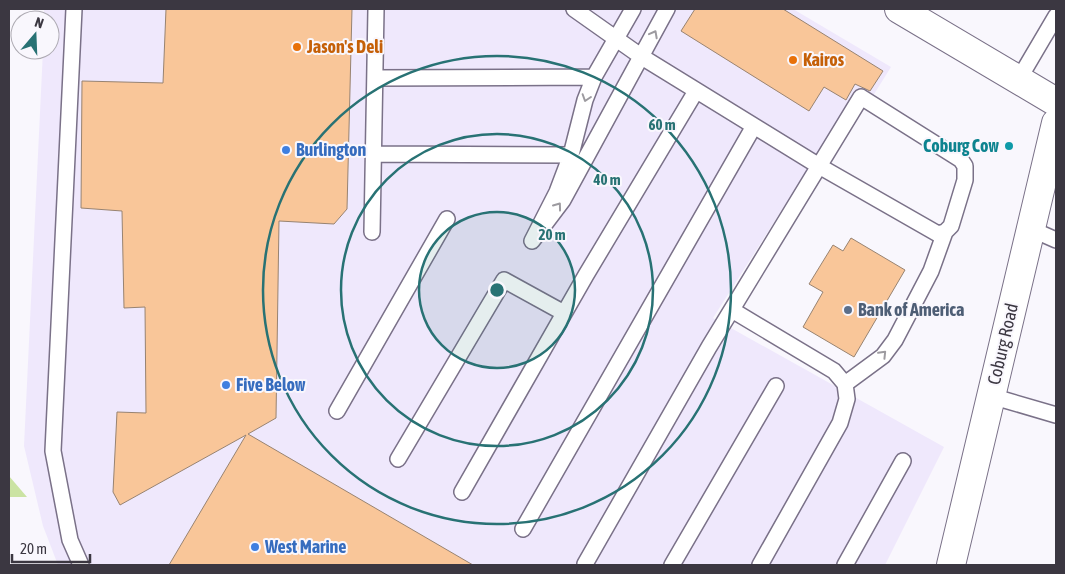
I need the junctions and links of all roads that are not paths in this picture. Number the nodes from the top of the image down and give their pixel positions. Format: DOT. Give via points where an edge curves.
graph roads {
  1 [pos="74,9"];
  2 [pos="376,9"];
  3 [pos="574,9"];
  4 [pos="633,9"];
  5 [pos="667,9"];
  6 [pos="913,12"];
  7 [pos="1056,16"];
  8 [pos="616,38"];
  9 [pos="642,57"];
  10 [pos="594,77"];
  11 [pos="375,78"];
  12 [pos="1019,79"];
  13 [pos="696,91"];
  14 [pos="1056,102"];
  15 [pos="1056,123"];
  16 [pos="754,126"];
  17 [pos="374,154"];
  18 [pos="571,154"];
  19 [pos="819,166"];
  20 [pos="447,219"];
  21 [pos="1030,229"];
  22 [pos="372,232"];
  23 [pos="945,232"];
  24 [pos="1056,240"];
  25 [pos="732,310"];
  26 [pos="564,313"];
  27 [pos="846,384"];
  28 [pos="776,386"];
  29 [pos="991,396"];
  30 [pos="337,411"];
  31 [pos="1056,415"];
  32 [pos="398,459"];
  33 [pos="903,461"];
  34 [pos="462,492"];
  35 [pos="523,529"];
  36 [pos="585,564"];
  37 [pos="82,565"];
  38 [pos="672,565"];
  39 [pos="760,565"];
  40 [pos="845,565"];
  41 [pos="951,565"];
  1 -- 37 [label="lane" via="53,451 70,540"];
  2 -- 11 [label="lane"];
  3 -- 8 [label="lane"];
  4 -- 8 [label="lane"];
  9 -- 5 [label="lane, one-way"];
  6 -- 12 [label="main road"];
  7 -- 12 [label="lane"];
  8 -- 9 [label="lane"];
  8 -- 10 [label="lane"];
  9 -- 13 [label="lane"];
  18 -- 9 [label="lane, one-way" via="557,192 532,241 563,200"];
  10 -- 11 [label="lane"];
  10 -- 18 [label="lane, one-way"];
  11 -- 17 [label="lane"];
  12 -- 14 [label="main road"];
  13 -- 16 [label="lane"];
  13 -- 26 [label="lane"];
  15 -- 21 [label="main road, Coburg Road"];
  16 -- 19 [label="lane"];
  16 -- 35 [label="lane"];
  17 -- 18 [label="lane"];
  17 -- 22 [label="lane"];
  19 -- 23 [label="lane" via="938,234"];
  19 -- 23 [label="lane" via="861,97 961,160 965,166 965,180 951,226"];
  19 -- 25 [label="lane"];
  20 -- 30 [label="lane"];
  21 -- 24 [label="lane"];
  21 -- 29 [label="main road, Coburg Road"];
  27 -- 23 [label="lane, one-way" via="883,356 895,340 931,272"];
  25 -- 27 [label="lane" via="834,371"];
  25 -- 36 [label="lane"];
  26 -- 32 [label="lane" via="504,280"];
  26 -- 34 [label="lane"];
  27 -- 39 [label="lane" via="847,399 840,423"];
  28 -- 38 [label="lane"];
  29 -- 31 [label="lane"];
  29 -- 41 [label="main road, Coburg Road"];
  33 -- 40 [label="lane"];
}
